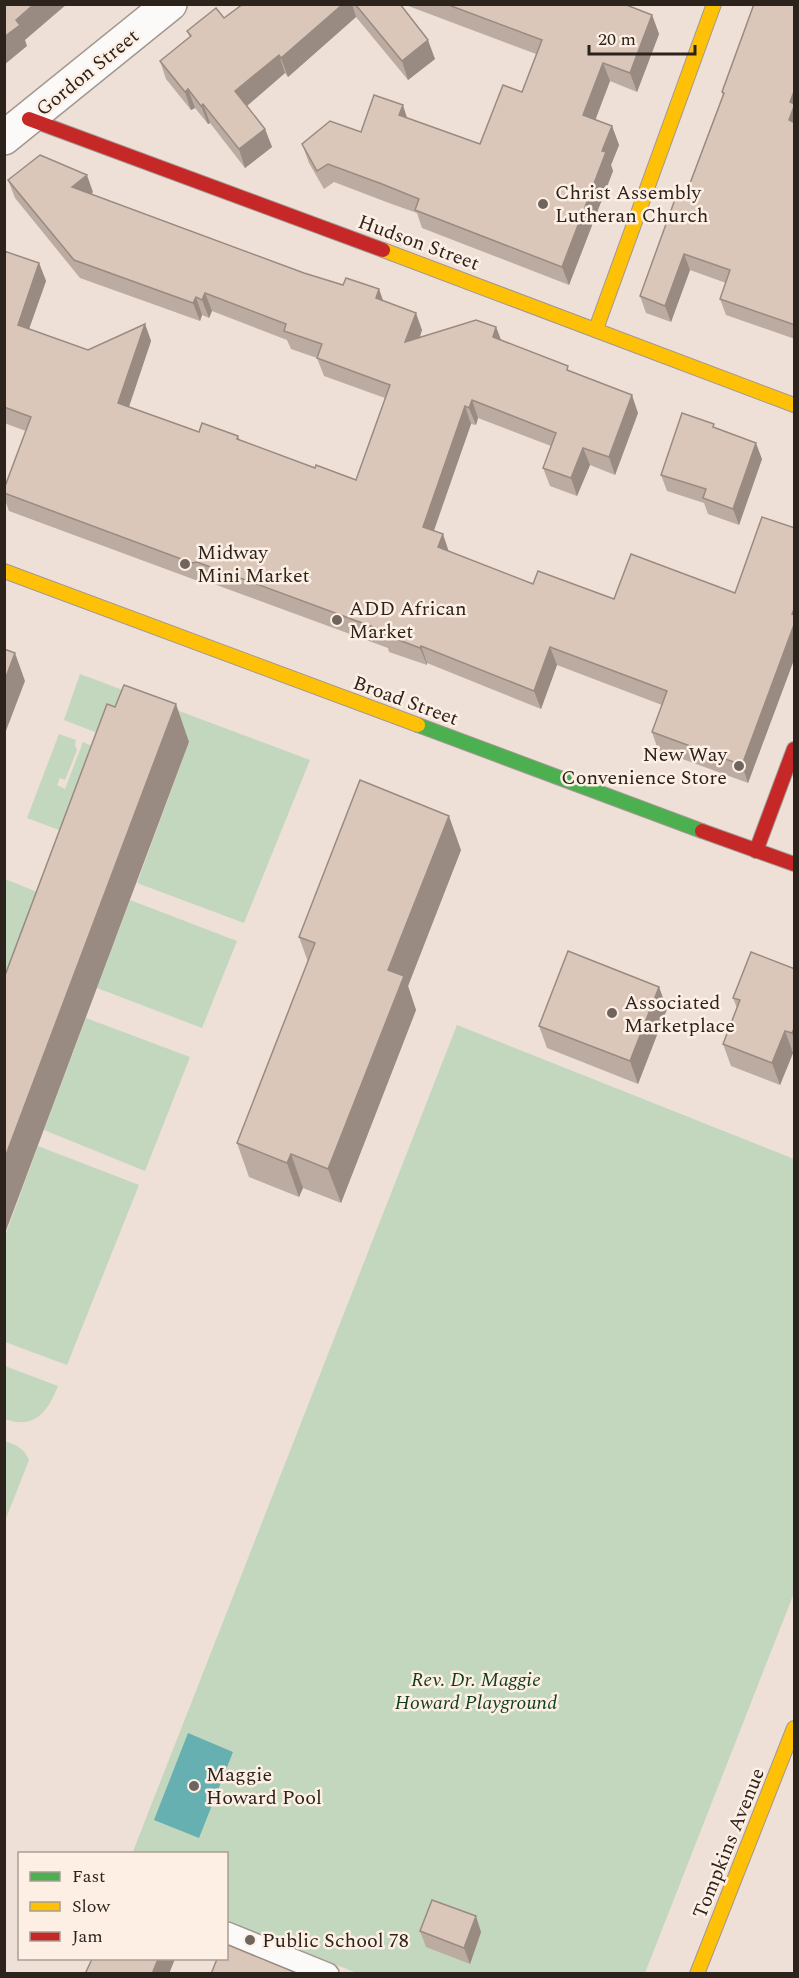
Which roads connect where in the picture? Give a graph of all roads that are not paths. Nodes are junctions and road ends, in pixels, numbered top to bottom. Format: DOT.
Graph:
graph roads {
  1 [pos="170,4"];
  2 [pos="714,4"];
  3 [pos="17,129"];
  4 [pos="596,329"];
  5 [pos="795,405"];
  6 [pos="4,571"];
  7 [pos="795,749"];
  8 [pos="756,851"];
  9 [pos="795,864"];
  10 [pos="795,1728"];
  11 [pos="228,1933"];
  12 [pos="328,1974"];
  13 [pos="697,1974"];
  1 -- 3 [label="street, Gordon Street"];
  2 -- 4 [label="street"];
  3 -- 4 [label="street, Hudson Street"];
  4 -- 5 [label="street, Hudson Street"];
  6 -- 8 [label="street, Broad Street"];
  7 -- 8 [label="street"];
  8 -- 9 [label="street, Broad Street"];
  10 -- 13 [label="street, Tompkins Avenue"];
  11 -- 12 [label="lane"];
}
